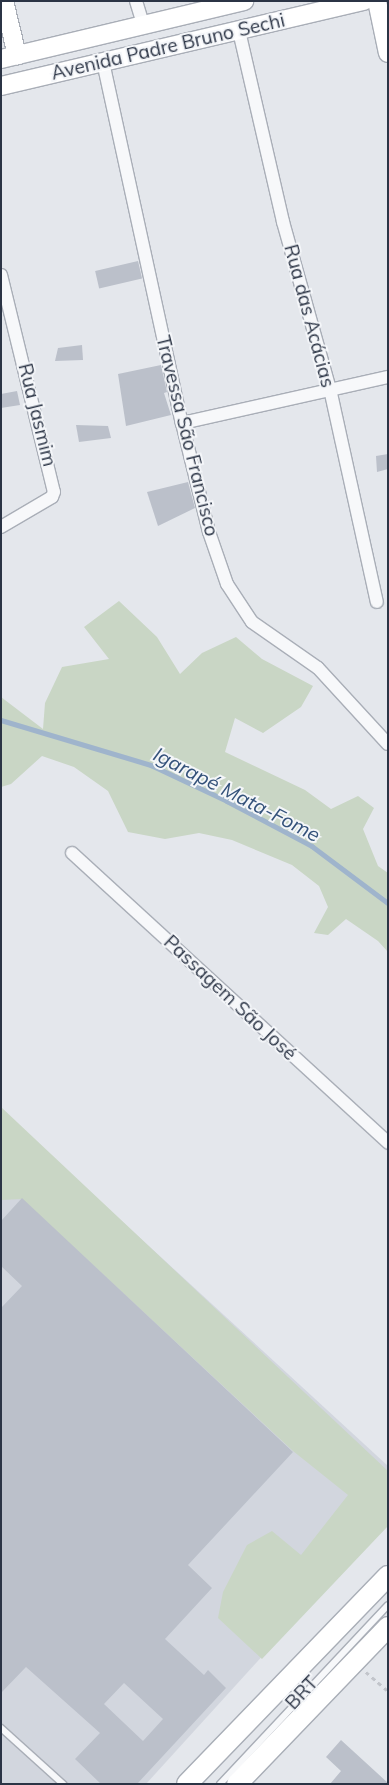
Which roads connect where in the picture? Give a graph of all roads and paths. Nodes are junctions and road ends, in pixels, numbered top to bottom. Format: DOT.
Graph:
graph roads {
  1 [pos="4,1"];
  2 [pos="136,1"];
  3 [pos="244,1"];
  4 [pos="364,1"];
  5 [pos="378,1"];
  6 [pos="143,24"];
  7 [pos="239,31"];
  8 [pos="388,53"];
  9 [pos="9,57"];
  10 [pos="103,62"];
  11 [pos="1,86"];
  12 [pos="2,280"];
  13 [pos="388,377"];
  14 [pos="330,389"];
  15 [pos="182,423"];
  16 [pos="1,527"];
  17 [pos="377,602"];
  18 [pos="388,744"];
  19 [pos="72,853"];
  20 [pos="388,1143"];
  21 [pos="388,1576"];
  22 [pos="388,1606"];
  23 [pos="388,1626"];
  24 [pos="374,1679"];
  25 [pos="388,1691"];
  26 [pos="1,1728"];
  27 [pos="63,1784"];
  28 [pos="187,1784"];
  29 [pos="220,1784"];
  30 [pos="237,1784"];
  1 -- 9 [label="main road"];
  2 -- 6 [label="street"];
  3 -- 6 [label="main road, Avenida Padre Bruno Sechi"];
  4 -- 7 [label="main road, Avenida Padre Bruno Sechi"];
  5 -- 8 [label="main road"];
  6 -- 9 [label="main road, Avenida Padre Bruno Sechi"];
  7 -- 10 [label="main road, Avenida Padre Bruno Sechi"];
  7 -- 14 [label="street, Rua das Acácias"];
  10 -- 11 [label="main road, Avenida Padre Bruno Sechi"];
  10 -- 15 [label="street, Travessa São Francisco"];
  12 -- 16 [label="street, Rua Jasmim"];
  13 -- 14 [label="street"];
  14 -- 15 [label="street"];
  14 -- 17 [label="street, Rua das Acácias"];
  15 -- 18 [label="street, Travessa São Francisco"];
  19 -- 20 [label="street, Passagem São José"];
  21 -- 28 [label="main road"];
  22 -- 29 [label="lane, BRT"];
  23 -- 30 [label="main road"];
  24 -- 25 [label="path"];
  26 -- 27 [label="lane"];
}
